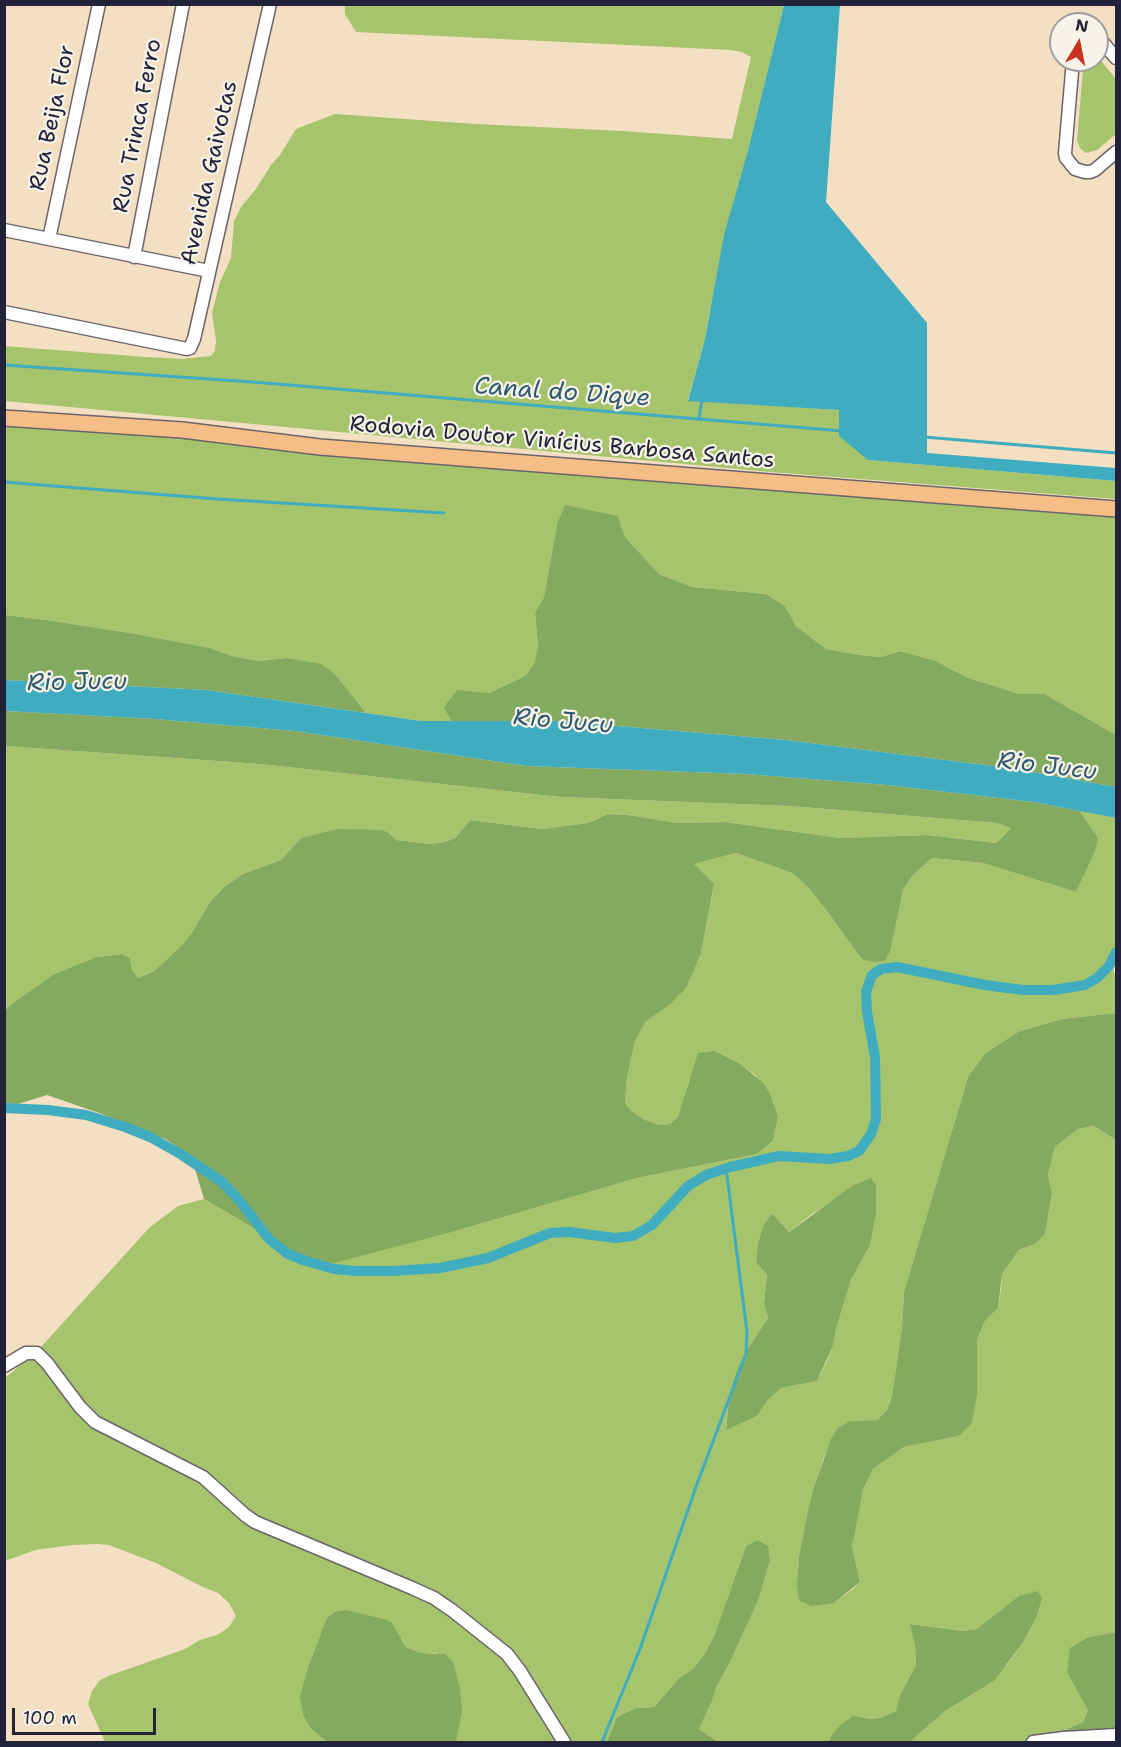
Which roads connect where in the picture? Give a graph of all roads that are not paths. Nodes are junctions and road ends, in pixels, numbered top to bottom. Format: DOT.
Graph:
graph roads {
  1 [pos="99,4"];
  2 [pos="183,4"];
  3 [pos="270,4"];
  4 [pos="1072,72"];
  5 [pos="1116,152"];
  6 [pos="4,230"];
  7 [pos="49,239"];
  8 [pos="134,256"];
  9 [pos="209,271"];
  10 [pos="4,312"];
  11 [pos="4,418"];
  12 [pos="1116,510"];
  13 [pos="4,1366"];
  14 [pos="1116,1735"];
  15 [pos="564,1743"];
  16 [pos="1033,1743"];
  1 -- 7 [label="street, Rua Beija Flor"];
  2 -- 8 [label="street, Rua Trinca Ferro"];
  3 -- 9 [label="street, Avenida Gaivotas"];
  4 -- 5 [label="street"];
  6 -- 7 [label="street"];
  7 -- 8 [label="street"];
  8 -- 9 [label="street"];
  9 -- 10 [label="street, Avenida Gaivotas"];
  11 -- 12 [label="main road, Rodovia Doutor Vinícius Barbosa Santos"];
  13 -- 15 [label="street"];
  14 -- 16 [label="street"];
}
